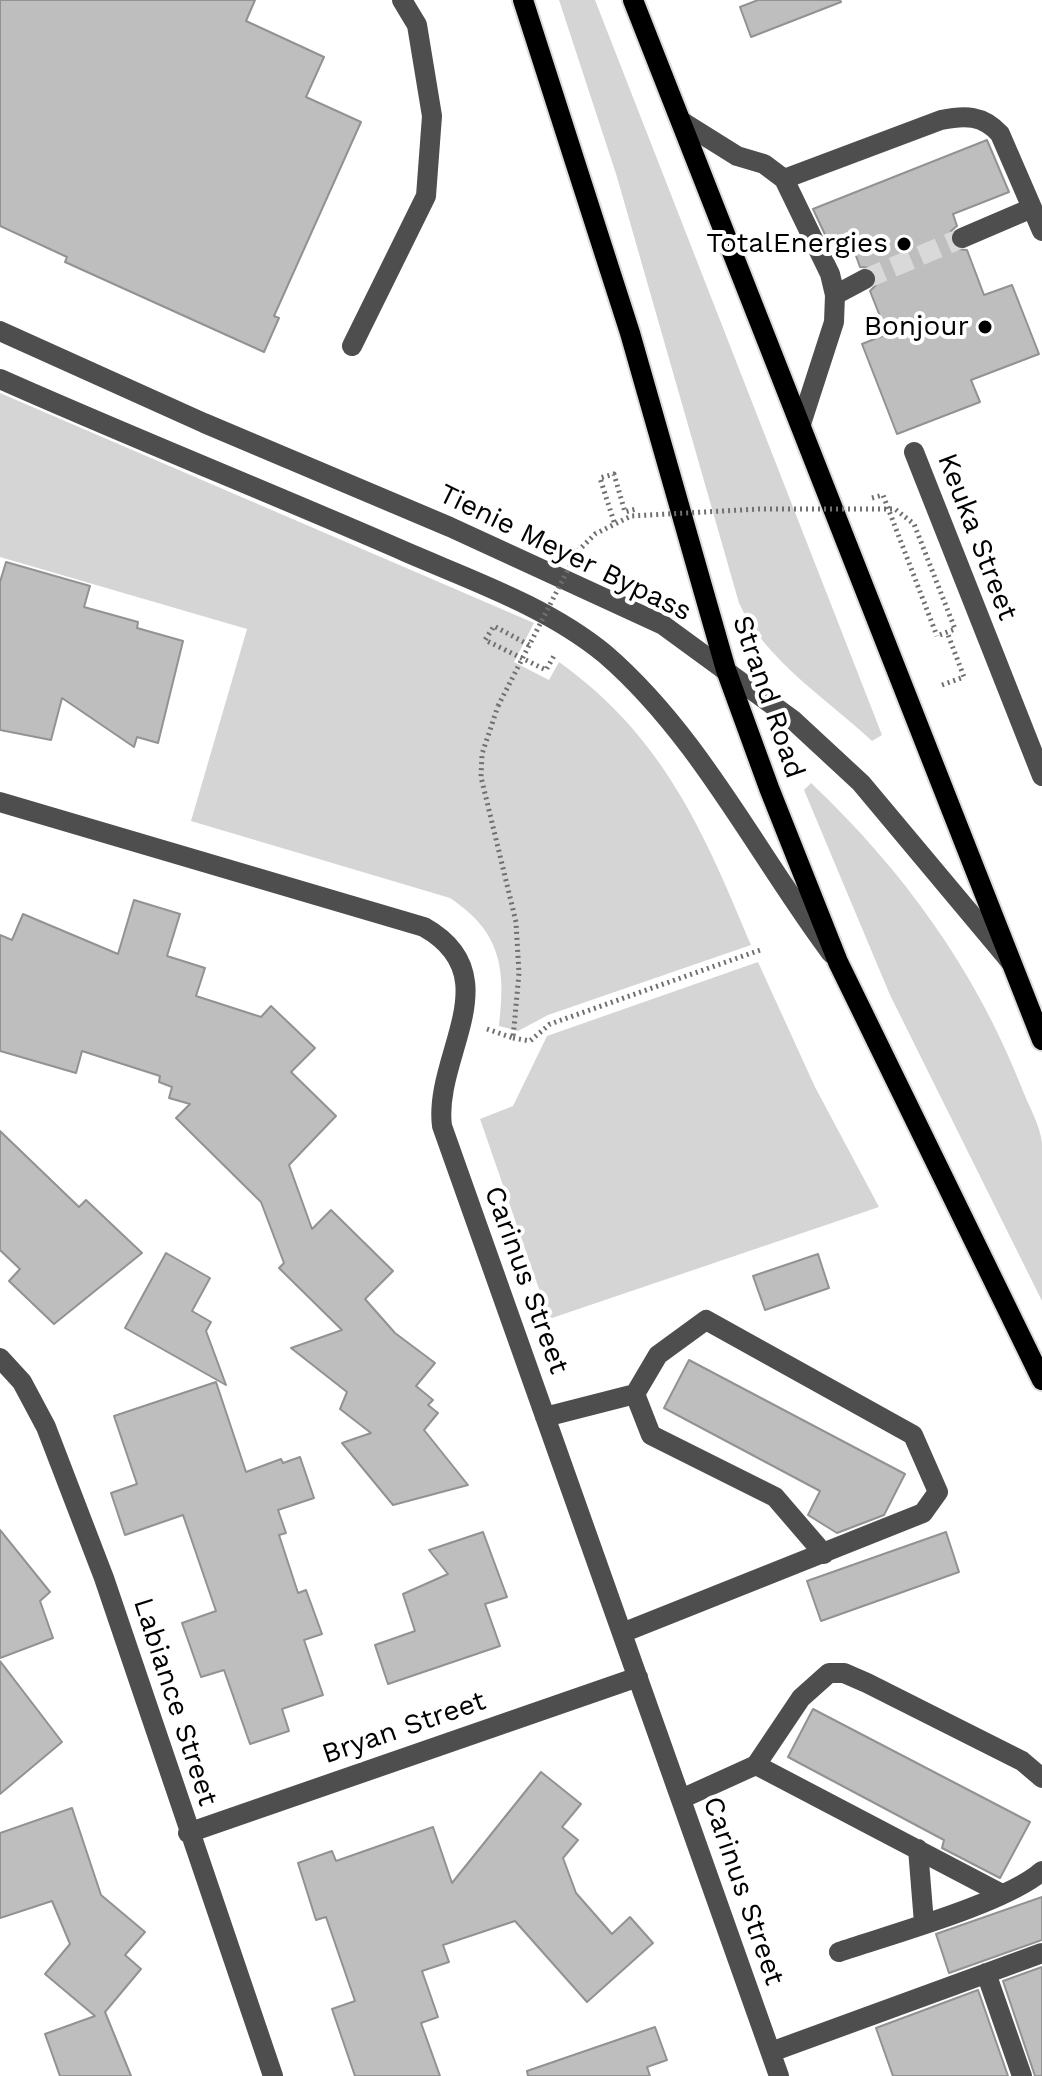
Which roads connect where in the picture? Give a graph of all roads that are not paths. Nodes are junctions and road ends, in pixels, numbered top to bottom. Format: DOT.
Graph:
graph roads {
  1 [pos="402,0"];
  2 [pos="523,0"];
  3 [pos="633,0"];
  4 [pos="681,121"];
  5 [pos="784,179"];
  6 [pos="1032,208"];
  7 [pos="1042,231"];
  8 [pos="962,238"];
  9 [pos="865,279"];
  10 [pos="835,295"];
  11 [pos="0,331"];
  12 [pos="352,346"];
  13 [pos="0,379"];
  14 [pos="801,424"];
  15 [pos="914,452"];
  16 [pos="726,670"];
  17 [pos="1042,776"];
  18 [pos="0,802"];
  19 [pos="1010,961"];
  20 [pos="838,962"];
  21 [pos="1042,1040"];
  22 [pos="0,1358"];
  23 [pos="1042,1380"];
  24 [pos="635,1394"];
  25 [pos="545,1417"];
  26 [pos="824,1554"];
  27 [pos="622,1633"];
  28 [pos="638,1677"];
  29 [pos="756,1765"];
  30 [pos="1042,1778"];
  31 [pos="681,1799"];
  32 [pos="188,1833"];
  33 [pos="918,1849"];
  34 [pos="1042,1871"];
  35 [pos="1002,1894"];
  36 [pos="924,1923"];
  37 [pos="839,1952"];
  38 [pos="1042,1953"];
  39 [pos="986,1973"];
  40 [pos="771,2052"];
  41 [pos="273,2076"];
  42 [pos="779,2076"];
  43 [pos="1022,2076"];
  1 -- 12 [label="street"];
  2 -- 16 [label="main road, Strand Road"];
  3 -- 4 [label="main road"];
  4 -- 5 [label="street"];
  4 -- 14 [label="main road"];
  5 -- 6 [label="street"];
  5 -- 10 [label="street"];
  6 -- 7 [label="street"];
  6 -- 8 [label="street"];
  9 -- 10 [label="street"];
  10 -- 14 [label="street"];
  11 -- 16 [label="street, Tienie Meyer Bypass"];
  13 -- 20 [label="street"];
  14 -- 19 [label="main road"];
  15 -- 17 [label="street, Keuka Street"];
  16 -- 19 [label="street, Tienie Meyer Bypass"];
  16 -- 20 [label="main road, Strand Road"];
  18 -- 25 [label="street, Carinus Street"];
  19 -- 21 [label="main road"];
  20 -- 23 [label="main road, Strand Road"];
  22 -- 32 [label="street, Labiance Street"];
  24 -- 25 [label="street"];
  24 -- 26 [label="street"];
  24 -- 26 [label="street"];
  25 -- 27 [label="street, Carinus Street"];
  26 -- 27 [label="street"];
  27 -- 28 [label="street, Carinus Street"];
  28 -- 31 [label="street, Carinus Street"];
  28 -- 32 [label="street, Bryan Street"];
  29 -- 30 [label="street"];
  29 -- 31 [label="street"];
  29 -- 33 [label="street"];
  31 -- 40 [label="street, Carinus Street"];
  32 -- 41 [label="street, Labiance Street"];
  33 -- 35 [label="street"];
  33 -- 36 [label="street"];
  34 -- 35 [label="street"];
  35 -- 36 [label="street"];
  36 -- 37 [label="street"];
  38 -- 39 [label="street"];
  39 -- 40 [label="street"];
  39 -- 43 [label="street"];
  40 -- 42 [label="street, Carinus Street"];
}
